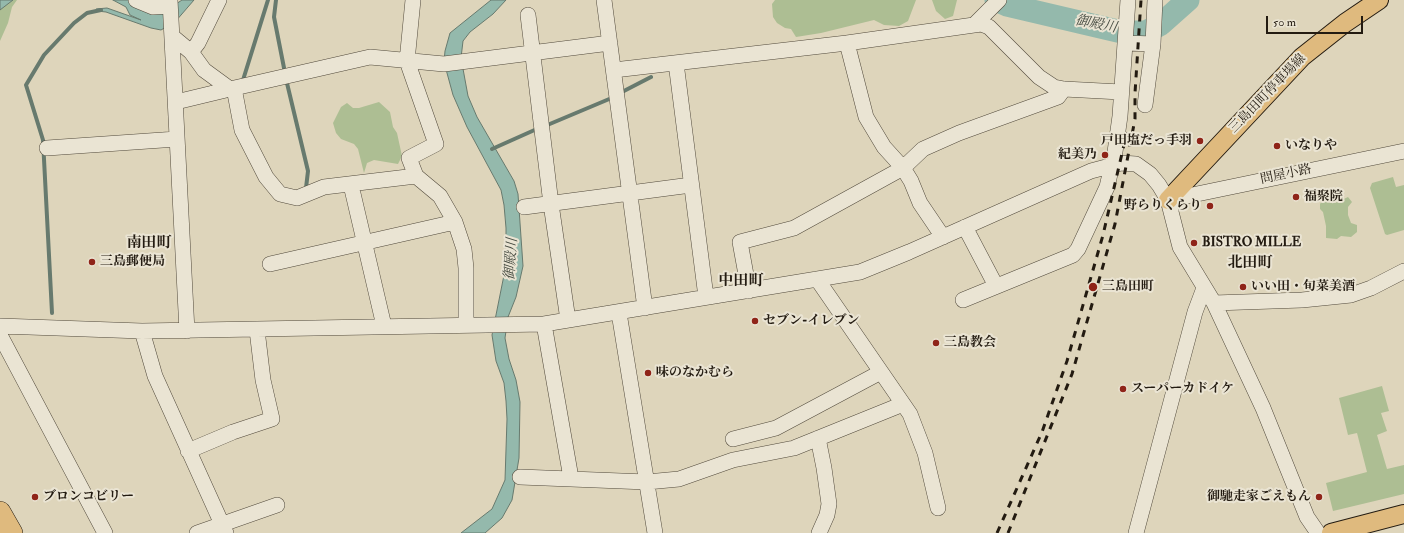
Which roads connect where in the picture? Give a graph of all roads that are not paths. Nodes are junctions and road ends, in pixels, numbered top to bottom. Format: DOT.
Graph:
graph roads {
  1 [pos="136,0"];
  2 [pos="219,0"];
  3 [pos="413,0"];
  4 [pos="604,0"];
  5 [pos="1128,0"];
  6 [pos="1156,0"];
  7 [pos="1374,1"];
  8 [pos="996,3"];
  9 [pos="170,4"];
  10 [pos="528,15"];
  11 [pos="975,24"];
  12 [pos="173,34"];
  13 [pos="1126,41"];
  14 [pos="610,43"];
  15 [pos="847,43"];
  16 [pos="1153,44"];
  17 [pos="191,52"];
  18 [pos="533,53"];
  19 [pos="407,62"];
  20 [pos="676,63"];
  21 [pos="614,70"];
  22 [pos="232,89"];
  23 [pos="1064,89"];
  24 [pos="1121,92"];
  25 [pos="176,102"];
  26 [pos="1146,105"];
  27 [pos="177,139"];
  28 [pos="46,148"];
  29 [pos="1404,151"];
  30 [pos="1112,164"];
  31 [pos="903,168"];
  32 [pos="416,176"];
  33 [pos="351,185"];
  34 [pos="691,185"];
  35 [pos="629,193"];
  36 [pos="1168,200"];
  37 [pos="551,204"];
  38 [pos="524,207"];
  39 [pos="455,222"];
  40 [pos="965,227"];
  41 [pos="943,237"];
  42 [pos="364,243"];
  43 [pos="270,264"];
  44 [pos="1404,271"];
  45 [pos="817,279"];
  46 [pos="996,286"];
  47 [pos="1204,288"];
  48 [pos="749,291"];
  49 [pos="706,297"];
  50 [pos="963,300"];
  51 [pos="1214,303"];
  52 [pos="645,308"];
  53 [pos="619,312"];
  54 [pos="568,320"];
  55 [pos="544,324"];
  56 [pos="0,326"];
  57 [pos="384,326"];
  58 [pos="466,326"];
  59 [pos="187,330"];
  60 [pos="257,330"];
  61 [pos="142,331"];
  62 [pos="0,335"];
  63 [pos="881,372"];
  64 [pos="903,404"];
  65 [pos="818,438"];
  66 [pos="733,439"];
  67 [pos="188,451"];
  68 [pos="520,477"];
  69 [pos="571,478"];
  70 [pos="647,482"];
  71 [pos="277,505"];
  72 [pos="938,508"];
  73 [pos="0,512"];
  74 [pos="1404,514"];
  75 [pos="224,529"];
  76 [pos="12,533"];
  77 [pos="105,533"];
  78 [pos="198,533"];
  79 [pos="655,533"];
  80 [pos="820,533"];
  81 [pos="1136,533"];
  82 [pos="1318,533"];
  83 [pos="1331,533"];
  1 -- 9 [label="street"];
  2 -- 17 [label="street"];
  3 -- 19 [label="street"];
  4 -- 14 [label="street"];
  5 -- 13 [label="street"];
  6 -- 16 [label="street"];
  7 -- 36 [label="main road, 三島田町停車場線"];
  8 -- 11 [label="street"];
  9 -- 12 [label="street"];
  10 -- 18 [label="street"];
  11 -- 15 [label="street"];
  11 -- 23 [label="street"];
  12 -- 17 [label="street"];
  12 -- 25 [label="street"];
  13 -- 16 [label="street"];
  13 -- 24 [label="street"];
  14 -- 18 [label="street"];
  14 -- 21 [label="street"];
  15 -- 20 [label="street"];
  15 -- 31 [label="street"];
  16 -- 26 [label="street"];
  17 -- 22 [label="street"];
  18 -- 19 [label="street"];
  18 -- 37 [label="street"];
  19 -- 22 [label="street"];
  19 -- 32 [label="street"];
  20 -- 21 [label="street"];
  20 -- 34 [label="street"];
  21 -- 35 [label="street"];
  22 -- 25 [label="street"];
  22 -- 33 [label="street"];
  23 -- 24 [label="street"];
  23 -- 31 [label="street"];
  24 -- 30 [label="street"];
  25 -- 27 [label="street"];
  27 -- 28 [label="street"];
  27 -- 59 [label="street"];
  29 -- 36 [label="street, 問屋小路"];
  30 -- 36 [label="street"];
  30 -- 40 [label="street"];
  30 -- 46 [label="street"];
  31 -- 41 [label="street"];
  31 -- 48 [label="street"];
  32 -- 33 [label="street"];
  32 -- 39 [label="street"];
  33 -- 42 [label="street"];
  34 -- 35 [label="street"];
  34 -- 49 [label="street"];
  35 -- 37 [label="street"];
  35 -- 52 [label="street"];
  36 -- 47 [label="street"];
  37 -- 38 [label="street"];
  37 -- 54 [label="street"];
  39 -- 42 [label="street"];
  39 -- 58 [label="street"];
  40 -- 41 [label="street"];
  40 -- 46 [label="street"];
  41 -- 45 [label="street"];
  42 -- 43 [label="street"];
  42 -- 57 [label="street"];
  44 -- 51 [label="street"];
  45 -- 48 [label="street"];
  45 -- 63 [label="street"];
  46 -- 50 [label="street"];
  47 -- 51 [label="street"];
  47 -- 81 [label="street"];
  48 -- 49 [label="street"];
  49 -- 52 [label="street"];
  51 -- 82 [label="street"];
  52 -- 53 [label="street"];
  53 -- 54 [label="street"];
  53 -- 70 [label="street"];
  54 -- 55 [label="street"];
  55 -- 58 [label="street"];
  55 -- 69 [label="street"];
  56 -- 61 [label="street"];
  57 -- 58 [label="street"];
  57 -- 60 [label="street"];
  59 -- 60 [label="street"];
  59 -- 61 [label="street"];
  60 -- 67 [label="street"];
  61 -- 67 [label="street"];
  62 -- 77 [label="street"];
  63 -- 64 [label="street"];
  63 -- 66 [label="street"];
  64 -- 65 [label="street"];
  64 -- 72 [label="street"];
  65 -- 70 [label="street"];
  65 -- 80 [label="street"];
  67 -- 75 [label="street"];
  68 -- 69 [label="street"];
  69 -- 70 [label="street"];
  70 -- 79 [label="street"];
  71 -- 75 [label="street"];
  73 -- 76 [label="highway"];
  74 -- 83 [label="main road"];
  75 -- 78 [label="street"];
}
